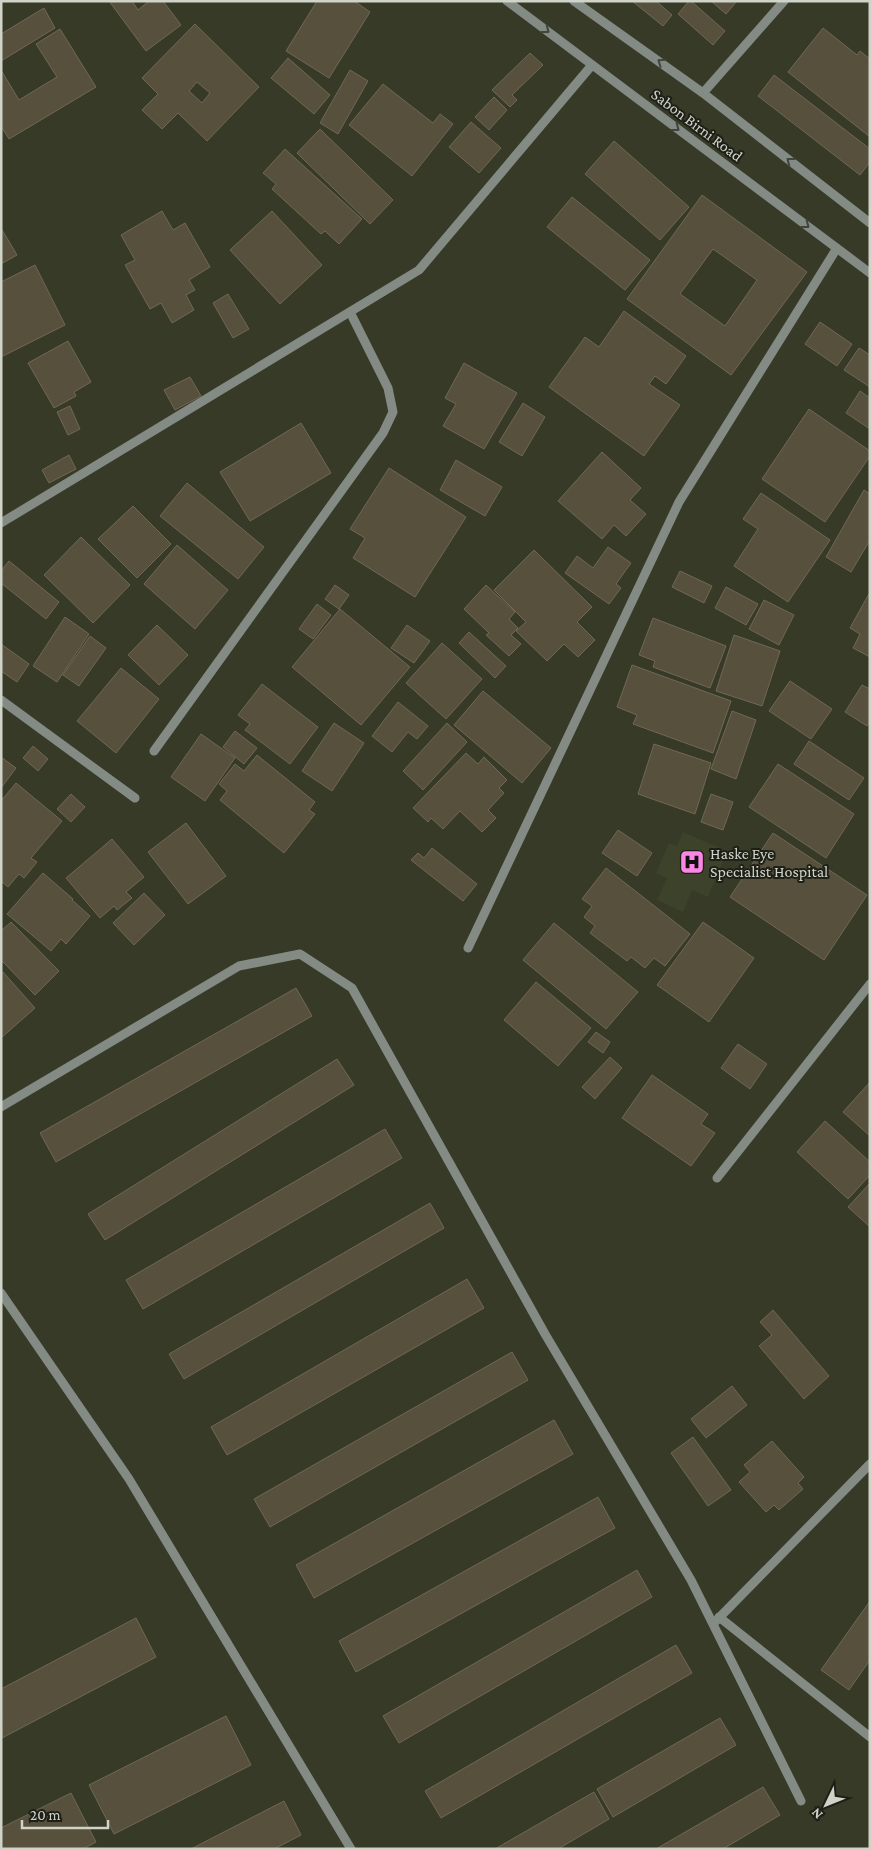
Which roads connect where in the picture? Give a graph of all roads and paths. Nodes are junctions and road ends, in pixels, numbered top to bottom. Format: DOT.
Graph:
graph roads {
  1 [pos="507,1"];
  2 [pos="574,1"];
  3 [pos="784,1"];
  4 [pos="592,64"];
  5 [pos="704,93"];
  6 [pos="870,223"];
  7 [pos="837,248"];
  8 [pos="870,273"];
  9 [pos="350,312"];
  10 [pos="1,523"];
  11 [pos="1,700"];
  12 [pos="154,751"];
  13 [pos="135,798"];
  14 [pos="468,948"];
  15 [pos="870,984"];
  16 [pos="1,1108"];
  17 [pos="718,1178"];
  18 [pos="1,1293"];
  19 [pos="870,1464"];
  20 [pos="716,1621"];
  21 [pos="870,1737"];
  22 [pos="800,1801"];
  23 [pos="350,1849"];
  1 -- 4 [label="street, Sabon Birni Road, one-way"];
  5 -- 2 [label="street, Sabon Birni Road, one-way"];
  3 -- 5 [label="street"];
  4 -- 7 [label="street, Sabon Birni Road, one-way"];
  4 -- 9 [label="street"];
  6 -- 5 [label="street, Sabon Birni Road, one-way"];
  7 -- 8 [label="street, Sabon Birni Road"];
  7 -- 14 [label="street"];
  9 -- 10 [label="street"];
  9 -- 12 [label="street"];
  11 -- 13 [label="street"];
  15 -- 17 [label="street"];
  16 -- 20 [label="street"];
  18 -- 23 [label="street"];
  19 -- 20 [label="street"];
  20 -- 21 [label="street"];
  20 -- 22 [label="street"];
}
